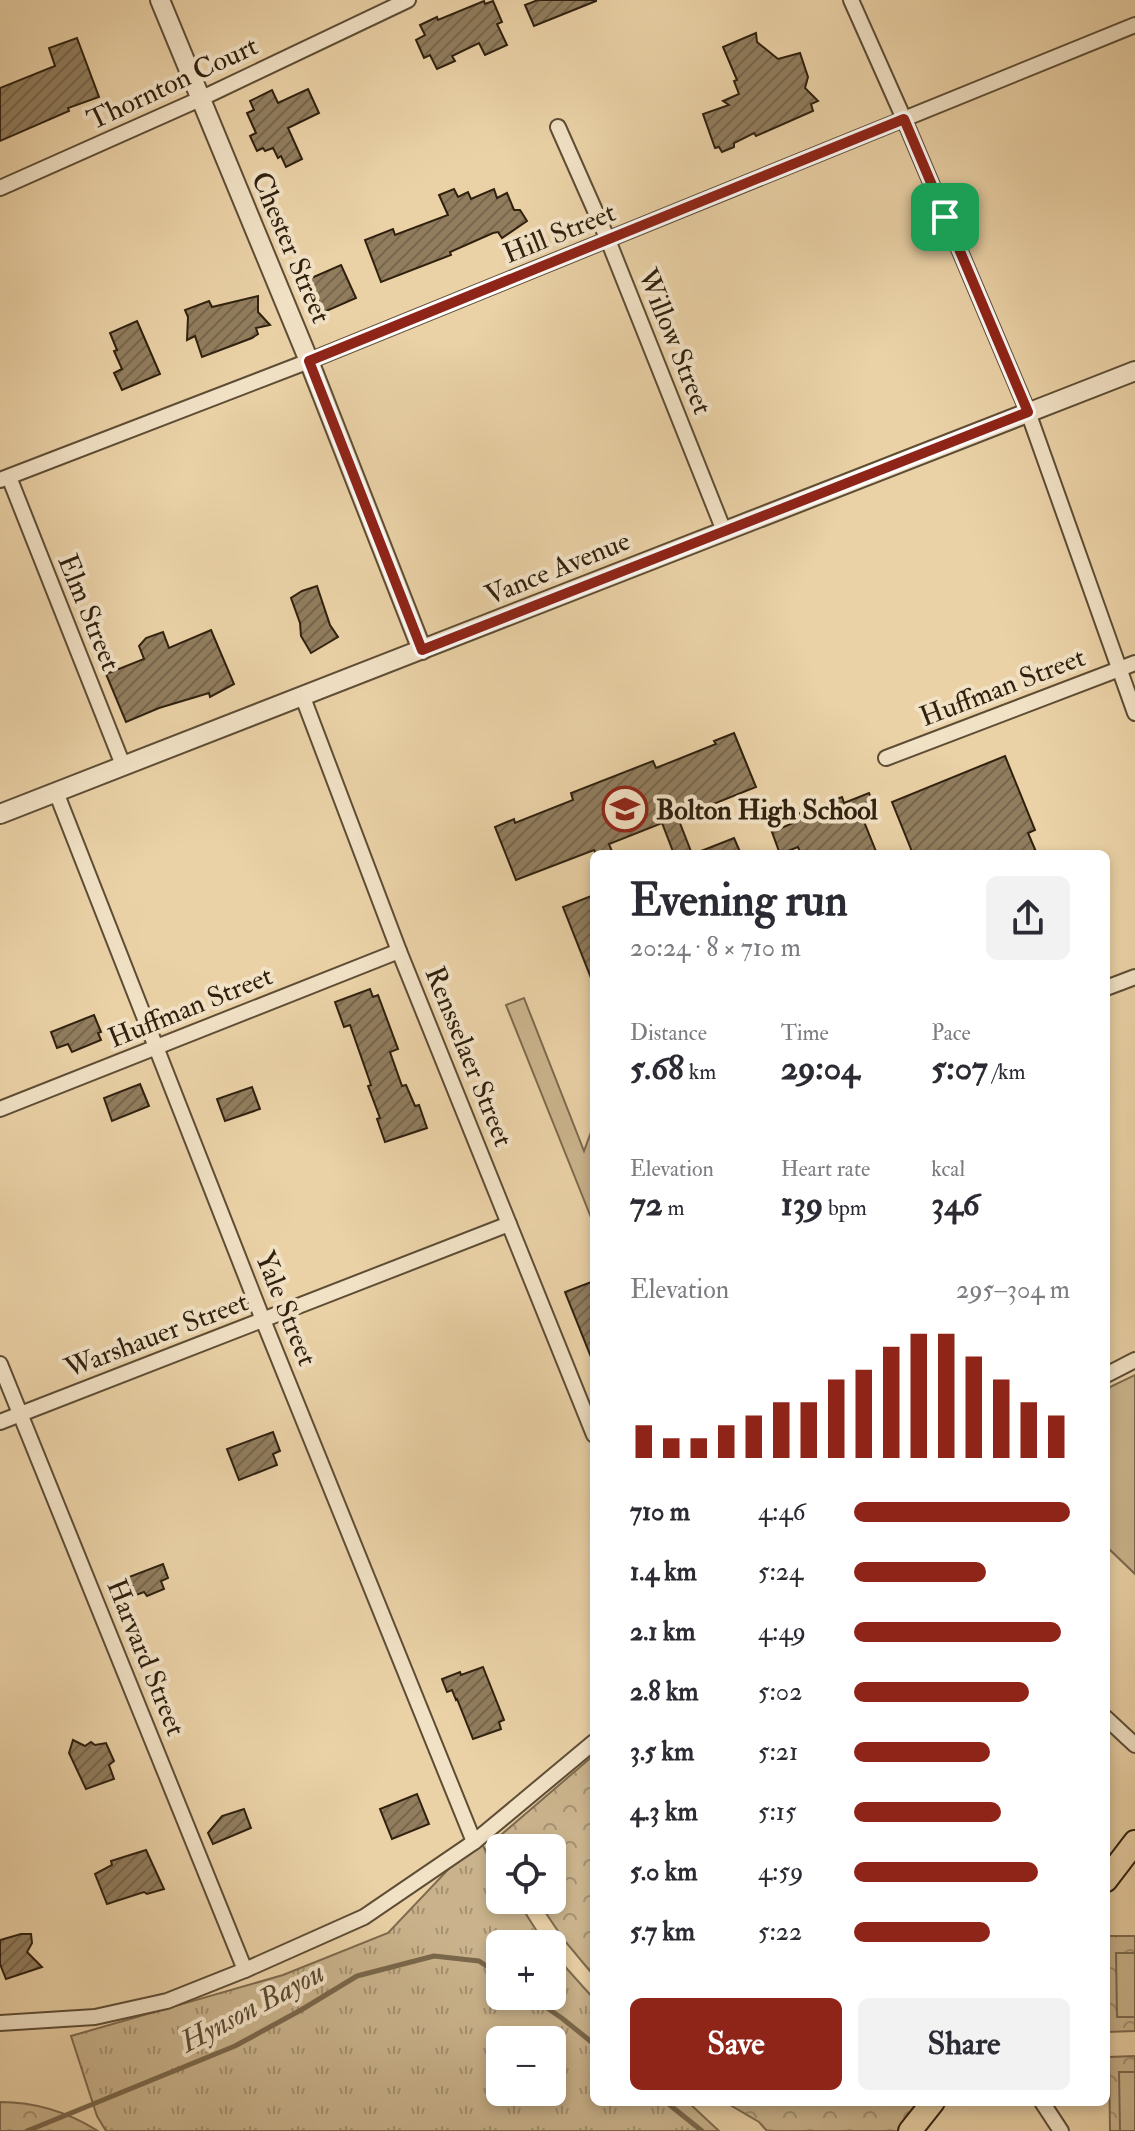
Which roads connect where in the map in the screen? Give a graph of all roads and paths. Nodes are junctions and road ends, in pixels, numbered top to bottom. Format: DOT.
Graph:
graph roads {
  1 [pos="160,0"];
  2 [pos="408,0"];
  3 [pos="851,0"];
  4 [pos="1135,25"];
  5 [pos="200,99"];
  6 [pos="904,119"];
  7 [pos="558,127"];
  8 [pos="0,188"];
  9 [pos="608,240"];
  10 [pos="309,361"];
  11 [pos="1135,371"];
  12 [pos="1028,412"];
  13 [pos="4,479"];
  14 [pos="724,531"];
  15 [pos="422,650"];
  16 [pos="1135,663"];
  17 [pos="1119,670"];
  18 [pos="302,695"];
  19 [pos="1135,713"];
  20 [pos="886,758"];
  21 [pos="123,765"];
  22 [pos="56,792"];
  23 [pos="0,814"];
  24 [pos="399,951"];
  25 [pos="1135,977"];
  26 [pos="1110,986"];
  27 [pos="157,1048"];
  28 [pos="0,1109"];
  29 [pos="509,1224"];
  30 [pos="263,1320"];
  31 [pos="1135,1360"];
  32 [pos="0,1364"];
  33 [pos="1110,1373"];
  34 [pos="21,1414"];
  35 [pos="0,1422"];
  36 [pos="590,1425"];
  37 [pos="1110,1722"];
  38 [pos="590,1745"];
  39 [pos="1135,1745"];
  40 [pos="474,1842"];
  41 [pos="1135,1842"];
  42 [pos="1110,1875"];
  43 [pos="245,1970"];
  44 [pos="0,2023"];
  45 [pos="930,2106"];
  46 [pos="1045,2106"];
  47 [pos="910,2131"];
  48 [pos="1061,2131"];
  1 -- 5 [label="street, Chester Street"];
  2 -- 5 [label="street, Thornton Court"];
  3 -- 6 [label="street"];
  4 -- 6 [label="street, Hill Street"];
  5 -- 8 [label="street, Thornton Court"];
  5 -- 10 [label="street, Chester Street"];
  6 -- 9 [label="street, Hill Street"];
  6 -- 12 [label="street"];
  7 -- 9 [label="street, Willow Street"];
  9 -- 10 [label="street, Hill Street"];
  9 -- 14 [label="street, Willow Street"];
  10 -- 13 [label="street, Hill Street"];
  10 -- 15 [label="street, Chester Street"];
  11 -- 12 [label="street, Vance Avenue"];
  12 -- 14 [label="street, Vance Avenue"];
  12 -- 17 [label="street"];
  13 -- 21 [label="street, Elm Street"];
  14 -- 15 [label="street, Vance Avenue"];
  15 -- 18 [label="street, Vance Avenue"];
  16 -- 17 [label="street, Huffman Street"];
  17 -- 19 [label="street"];
  17 -- 20 [label="street, Huffman Street"];
  18 -- 21 [label="street, Vance Avenue"];
  18 -- 24 [label="street, Rensselaer Street"];
  21 -- 22 [label="street, Vance Avenue"];
  22 -- 23 [label="street, Vance Avenue"];
  22 -- 27 [label="street, Yale Street"];
  24 -- 27 [label="street, Huffman Street"];
  24 -- 29 [label="street, Rensselaer Street"];
  25 -- 26 [label="street"];
  27 -- 28 [label="street, Huffman Street"];
  27 -- 30 [label="street, Yale Street"];
  29 -- 30 [label="street, Warshauer Street"];
  29 -- 36 [label="street, Rensselaer Street"];
  30 -- 34 [label="street, Warshauer Street"];
  30 -- 40 [label="street, Yale Street"];
  31 -- 33 [label="street"];
  32 -- 34 [label="street, Harvard Street"];
  34 -- 35 [label="street, Warshauer Street"];
  34 -- 43 [label="street, Harvard Street"];
  37 -- 39 [label="street"];
  38 -- 40 [label="street"];
  40 -- 43 [label="street"];
  41 -- 42 [label="main road"];
  43 -- 44 [label="street"];
  45 -- 47 [label="main road"];
  46 -- 48 [label="street"];
}
